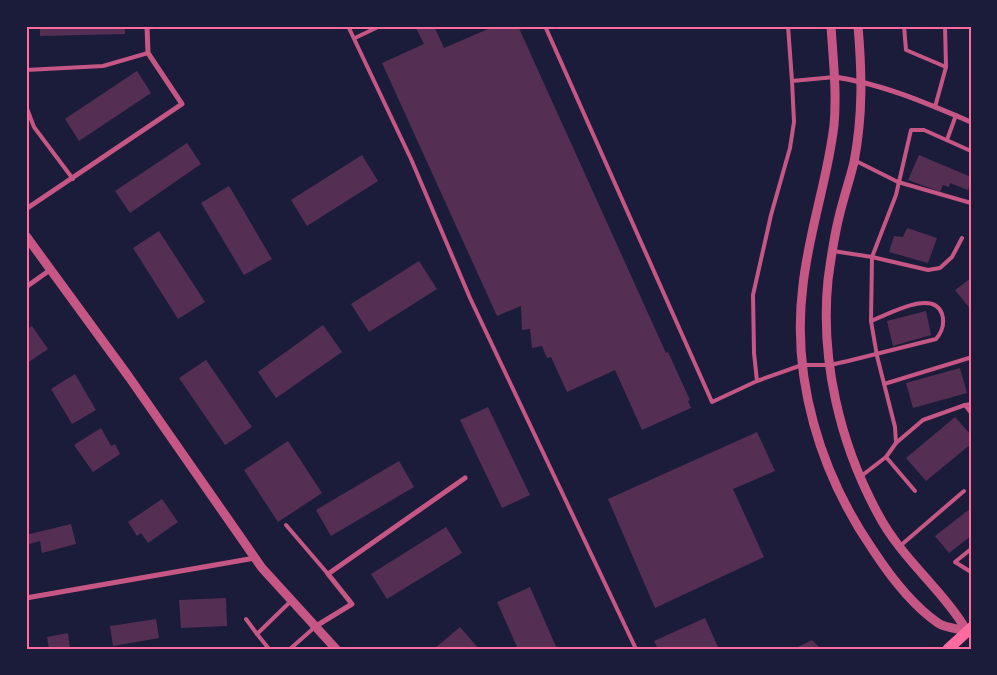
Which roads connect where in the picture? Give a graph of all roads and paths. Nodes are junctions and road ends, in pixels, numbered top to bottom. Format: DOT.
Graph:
graph roads {
  1 [pos="147,26"];
  2 [pos="348,26"];
  3 [pos="380,26"];
  4 [pos="545,26"];
  5 [pos="788,26"];
  6 [pos="831,26"];
  7 [pos="858,26"];
  8 [pos="904,26"];
  9 [pos="945,26"];
  10 [pos="355,38"];
  11 [pos="148,53"];
  12 [pos="946,67"];
  13 [pos="26,70"];
  14 [pos="835,77"];
  15 [pos="792,80"];
  16 [pos="862,81"];
  17 [pos="26,106"];
  18 [pos="935,107"];
  19 [pos="956,116"];
  20 [pos="971,122"];
  21 [pos="947,140"];
  22 [pos="971,150"];
  23 [pos="854,160"];
  24 [pos="73,179"];
  25 [pos="898,182"];
  26 [pos="971,203"];
  27 [pos="26,209"];
  28 [pos="26,236"];
  29 [pos="962,238"];
  30 [pos="832,251"];
  31 [pos="872,257"];
  32 [pos="50,270"];
  33 [pos="26,286"];
  34 [pos="871,321"];
  35 [pos="877,356"];
  36 [pos="969,358"];
  37 [pos="802,365"];
  38 [pos="830,365"];
  39 [pos="757,381"];
  40 [pos="884,384"];
  41 [pos="971,404"];
  42 [pos="965,405"];
  43 [pos="971,413"];
  44 [pos="896,443"];
  45 [pos="886,457"];
  46 [pos="860,477"];
  47 [pos="465,478"];
  48 [pos="915,491"];
  49 [pos="964,491"];
  50 [pos="286,525"];
  51 [pos="900,546"];
  52 [pos="971,549"];
  53 [pos="255,558"];
  54 [pos="971,572"];
  55 [pos="328,574"];
  56 [pos="26,598"];
  57 [pos="292,600"];
  58 [pos="246,619"];
  59 [pos="316,626"];
  60 [pos="970,631"];
  61 [pos="257,634"];
  62 [pos="269,649"];
  63 [pos="290,649"];
  64 [pos="336,649"];
  65 [pos="636,649"];
  66 [pos="948,649"];
  1 -- 11 [label="street"];
  2 -- 10 [label="lane"];
  3 -- 10 [label="lane"];
  4 -- 39 [label="lane"];
  5 -- 15 [label="lane"];
  6 -- 14 [label="street"];
  7 -- 16 [label="street"];
  8 -- 12 [label="lane"];
  9 -- 12 [label="lane"];
  10 -- 65 [label="lane"];
  11 -- 13 [label="lane"];
  11 -- 24 [label="street"];
  12 -- 18 [label="lane"];
  14 -- 15 [label="lane"];
  14 -- 16 [label="street"];
  14 -- 37 [label="street"];
  15 -- 39 [label="lane"];
  16 -- 18 [label="street"];
  16 -- 23 [label="street"];
  17 -- 24 [label="lane"];
  18 -- 19 [label="street"];
  19 -- 20 [label="street"];
  19 -- 21 [label="lane"];
  21 -- 22 [label="lane"];
  21 -- 25 [label="lane"];
  23 -- 25 [label="lane"];
  23 -- 30 [label="street"];
  24 -- 27 [label="street"];
  25 -- 26 [label="lane"];
  25 -- 31 [label="lane"];
  28 -- 32 [label="street"];
  29 -- 31 [label="lane"];
  30 -- 31 [label="lane"];
  30 -- 38 [label="street"];
  31 -- 34 [label="lane"];
  32 -- 33 [label="street"];
  32 -- 53 [label="street"];
  34 -- 35 [label="lane"];
  34 -- 35 [label="lane"];
  35 -- 38 [label="lane"];
  35 -- 40 [label="lane"];
  36 -- 40 [label="lane"];
  37 -- 38 [label="lane"];
  37 -- 39 [label="lane"];
  37 -- 60 [label="street"];
  38 -- 46 [label="street"];
  40 -- 44 [label="lane"];
  41 -- 42 [label="lane"];
  42 -- 43 [label="lane"];
  42 -- 44 [label="lane"];
  44 -- 45 [label="lane"];
  45 -- 46 [label="lane"];
  45 -- 48 [label="lane"];
  46 -- 51 [label="street"];
  47 -- 55 [label="street"];
  49 -- 51 [label="lane"];
  50 -- 55 [label="lane"];
  51 -- 60 [label="street"];
  52 -- 54 [label="lane"];
  53 -- 56 [label="street"];
  53 -- 57 [label="street"];
  55 -- 59 [label="street"];
  57 -- 59 [label="street"];
  57 -- 61 [label="lane"];
  58 -- 61 [label="lane"];
  59 -- 63 [label="lane"];
  59 -- 64 [label="street"];
  60 -- 66 [label="main road"];
  61 -- 62 [label="lane"];
}
